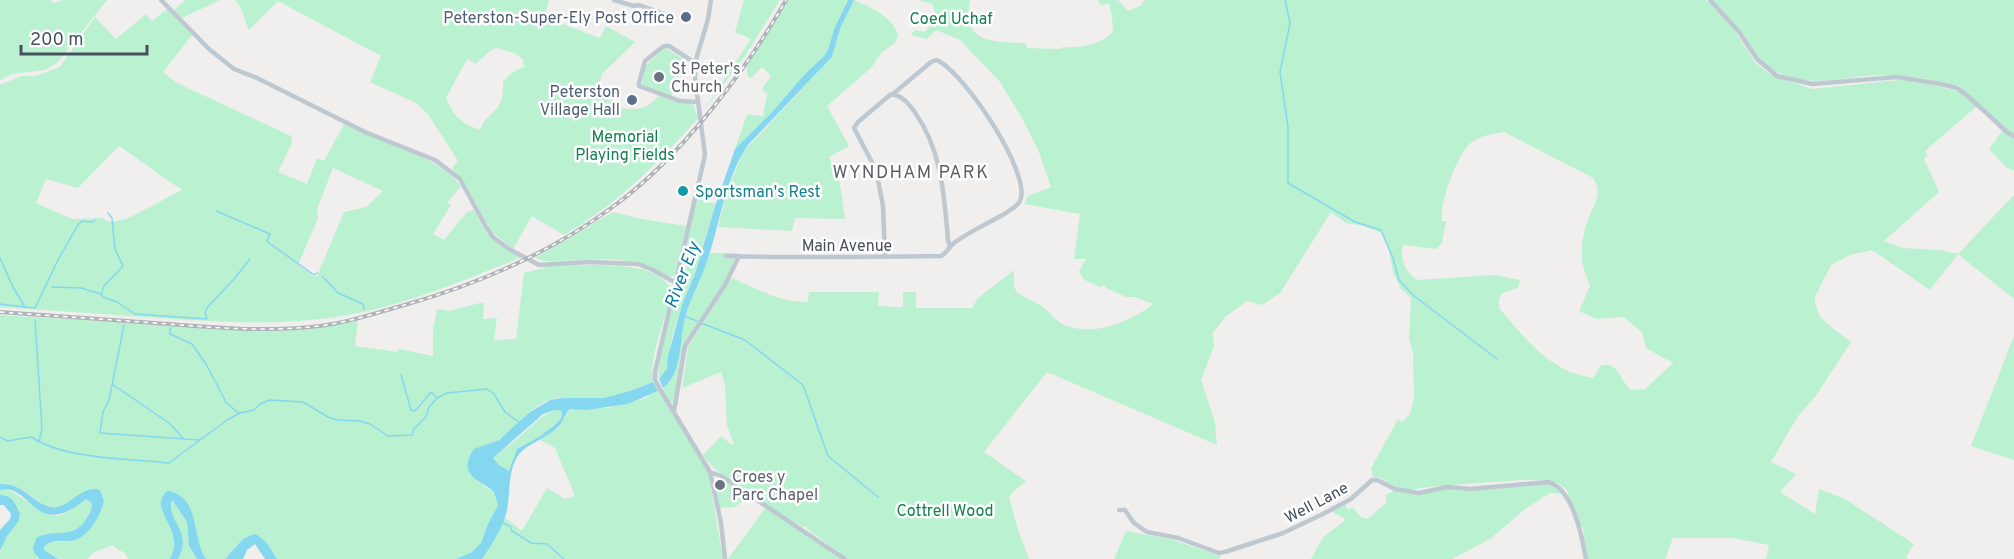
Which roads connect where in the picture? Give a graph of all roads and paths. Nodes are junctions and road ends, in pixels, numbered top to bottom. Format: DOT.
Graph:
graph roads {
  1 [pos="161,0"];
  2 [pos="614,0"];
  3 [pos="711,0"];
  4 [pos="1710,0"];
  5 [pos="641,2"];
  6 [pos="667,15"];
  7 [pos="695,63"];
  8 [pos="893,94"];
  9 [pos="698,102"];
  10 [pos="2014,136"];
  11 [pos="950,247"];
  12 [pos="726,256"];
  13 [pos="740,256"];
  14 [pos="885,257"];
  15 [pos="676,283"];
  16 [pos="674,411"];
  17 [pos="710,472"];
  18 [pos="1119,510"];
  19 [pos="725,559"];
  20 [pos="845,559"];
  21 [pos="1586,559"];
  1 -- 15 [label="street"];
  2 -- 5 [label="street"];
  3 -- 7 [label="street"];
  4 -- 10 [label="street"];
  5 -- 6 [label="street"];
  7 -- 9 [label="street"];
  7 -- 9 [label="street"];
  8 -- 11 [label="street"];
  8 -- 11 [label="street, Main Avenue"];
  8 -- 14 [label="street"];
  9 -- 15 [label="street"];
  11 -- 14 [label="street, Main Avenue"];
  12 -- 13 [label="street, Main Avenue"];
  13 -- 14 [label="street, Main Avenue"];
  13 -- 16 [label="street"];
  15 -- 16 [label="street"];
  16 -- 17 [label="street"];
  17 -- 19 [label="street"];
  17 -- 20 [label="street"];
  18 -- 21 [label="street, Well Lane"];
}
